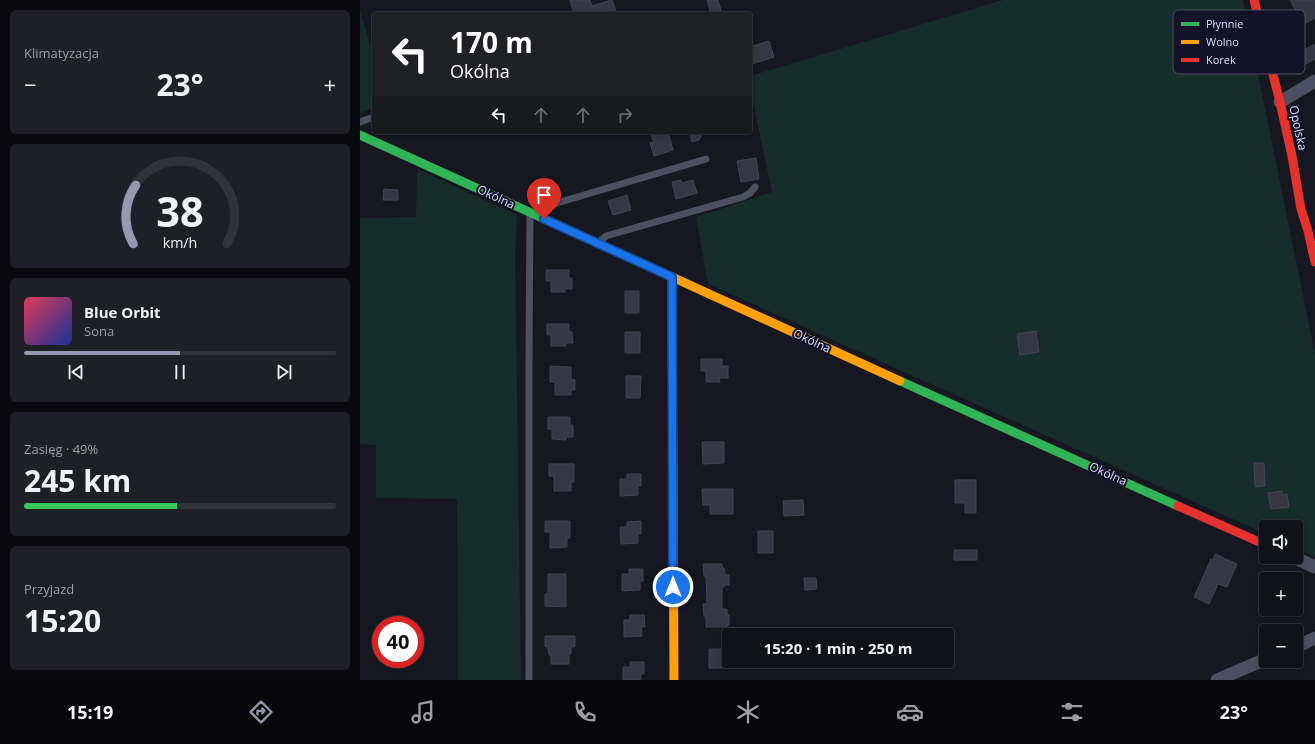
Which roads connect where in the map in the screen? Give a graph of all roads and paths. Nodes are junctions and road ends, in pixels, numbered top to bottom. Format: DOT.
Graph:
graph roads {
  1 [pos="1254,0"];
  2 [pos="1257,10"];
  3 [pos="1273,74"];
  4 [pos="1315,81"];
  5 [pos="1280,102"];
  6 [pos="372,118"];
  7 [pos="360,122"];
  8 [pos="360,135"];
  9 [pos="706,159"];
  10 [pos="755,187"];
  11 [pos="530,213"];
  12 [pos="1312,229"];
  13 [pos="597,243"];
  14 [pos="1315,262"];
  15 [pos="672,277"];
  16 [pos="1259,542"];
  17 [pos="1303,562"];
  18 [pos="1315,567"];
  19 [pos="1315,638"];
  20 [pos="1303,643"];
  21 [pos="1259,662"];
  22 [pos="528,680"];
  23 [pos="674,680"];
  24 [pos="1217,680"];
  1 -- 2 [label="street, Opolska"];
  3 -- 5 [label="street, Opolska"];
  4 -- 5 [label="street"];
  5 -- 12 [label="street, Opolska"];
  6 -- 7 [label="lane"];
  8 -- 11 [label="street, Okólna"];
  9 -- 11 [label="lane"];
  10 -- 13 [label="lane"];
  11 -- 13 [label="street, Okólna"];
  11 -- 22 [label="lane"];
  12 -- 14 [label="street, Opolska"];
  13 -- 15 [label="street, Okólna"];
  15 -- 16 [label="street, Okólna"];
  15 -- 23 [label="street"];
  17 -- 18 [label="street"];
  19 -- 20 [label="street"];
  21 -- 24 [label="street"];
}
